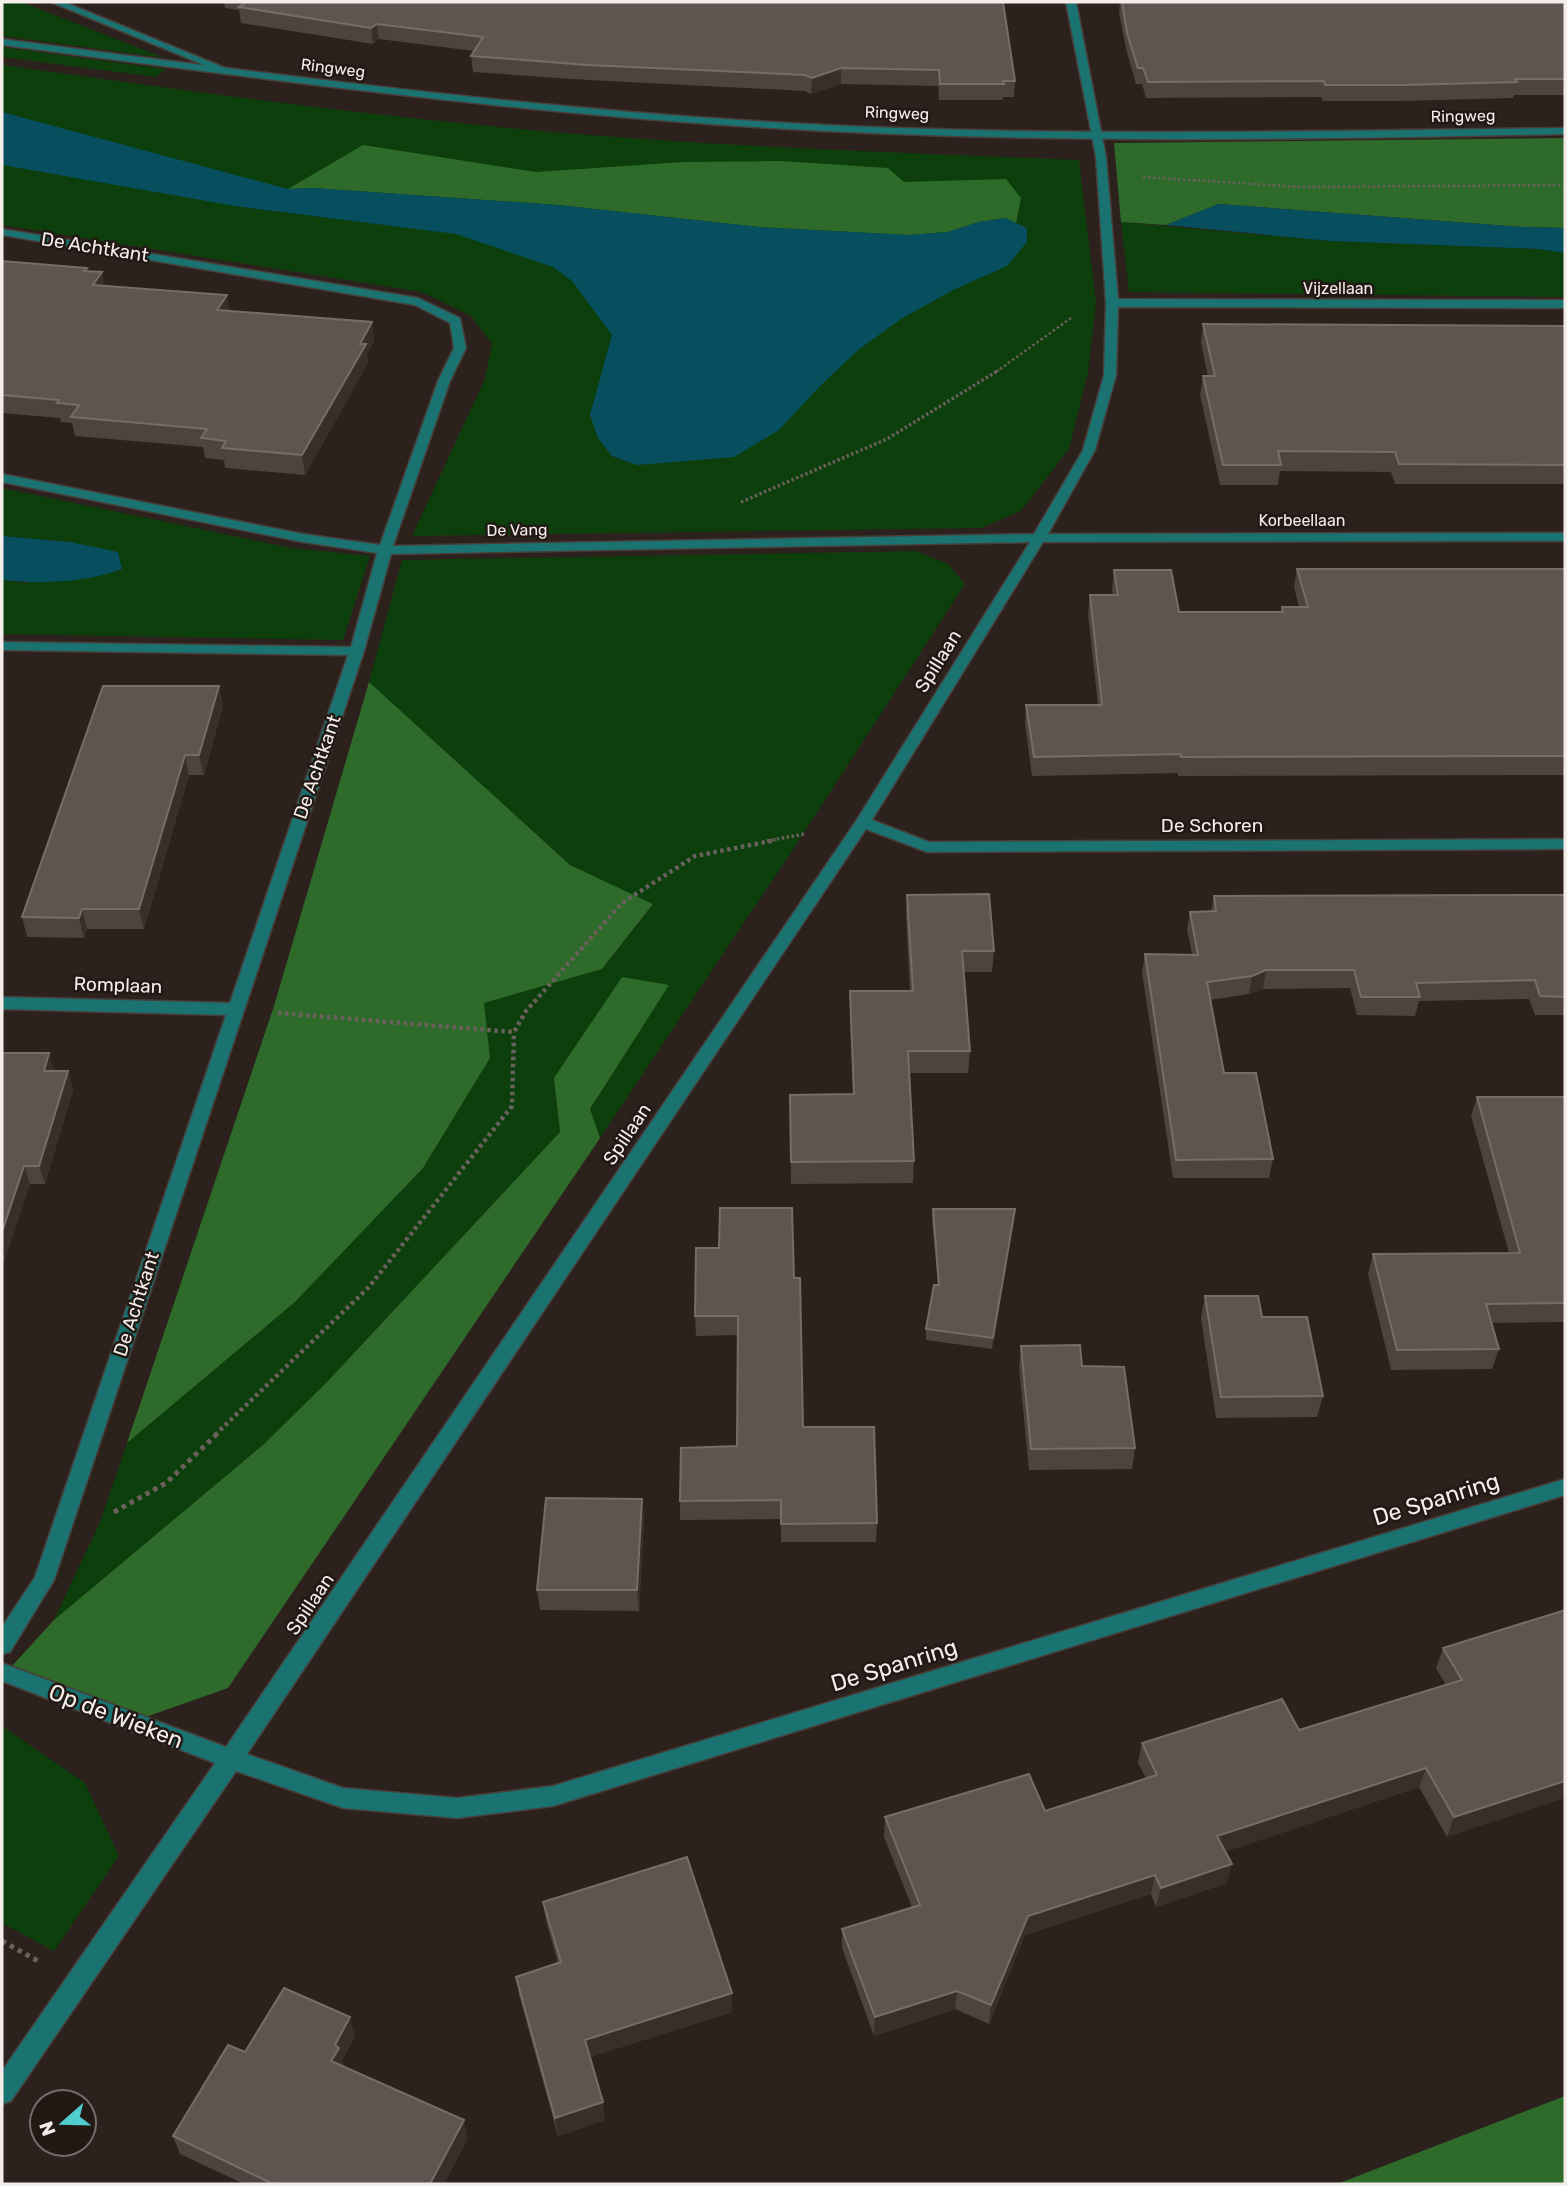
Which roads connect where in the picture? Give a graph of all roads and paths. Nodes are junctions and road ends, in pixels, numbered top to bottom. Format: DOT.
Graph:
graph roads {
  1 [pos="56,2"];
  2 [pos="1071,2"];
  3 [pos="2,42"];
  4 [pos="230,72"];
  5 [pos="1565,131"];
  6 [pos="1097,136"];
  7 [pos="1100,172"];
  8 [pos="1565,185"];
  9 [pos="2,232"];
  10 [pos="1111,295"];
  11 [pos="1565,304"];
  12 [pos="2,478"];
  13 [pos="740,503"];
  14 [pos="1565,537"];
  15 [pos="1039,538"];
  16 [pos="385,550"];
  17 [pos="2,646"];
  18 [pos="357,651"];
  19 [pos="863,822"];
  20 [pos="1565,844"];
  21 [pos="2,1003"];
  22 [pos="234,1009"];
  23 [pos="514,1032"];
  24 [pos="1565,1487"];
  25 [pos="55,1546"];
  26 [pos="2,1645"];
  27 [pos="2,1672"];
  28 [pos="231,1759"];
  29 [pos="2,2092"];
  1 -- 4 [label="street, Ringweg"];
  2 -- 6 [label="street, Spillaan"];
  3 -- 4 [label="street, Ringweg"];
  4 -- 6 [label="street, Ringweg"];
  5 -- 6 [label="street, Ringweg"];
  6 -- 7 [label="street, Spillaan"];
  7 -- 8 [label="path"];
  7 -- 10 [label="street, Spillaan"];
  9 -- 16 [label="street, De Achtkant"];
  10 -- 11 [label="street, Vijzellaan"];
  10 -- 13 [label="path"];
  10 -- 15 [label="street, Spillaan"];
  12 -- 16 [label="street, De Vang"];
  14 -- 15 [label="street, Korbeellaan"];
  15 -- 16 [label="street, De Vang"];
  15 -- 19 [label="street, Spillaan"];
  16 -- 18 [label="street, De Achtkant"];
  17 -- 18 [label="street"];
  18 -- 22 [label="street, De Achtkant"];
  19 -- 20 [label="street, De Schoren"];
  19 -- 23 [label="path"];
  19 -- 28 [label="street, Spillaan"];
  21 -- 22 [label="street, Romplaan"];
  22 -- 23 [label="path"];
  22 -- 25 [label="street, De Achtkant"];
  23 -- 25 [label="path"];
  24 -- 28 [label="street, De Spanring"];
  25 -- 26 [label="street, De Achtkant"];
  27 -- 28 [label="street, Op de Wieken"];
  28 -- 29 [label="street, Spillaan"];
}
